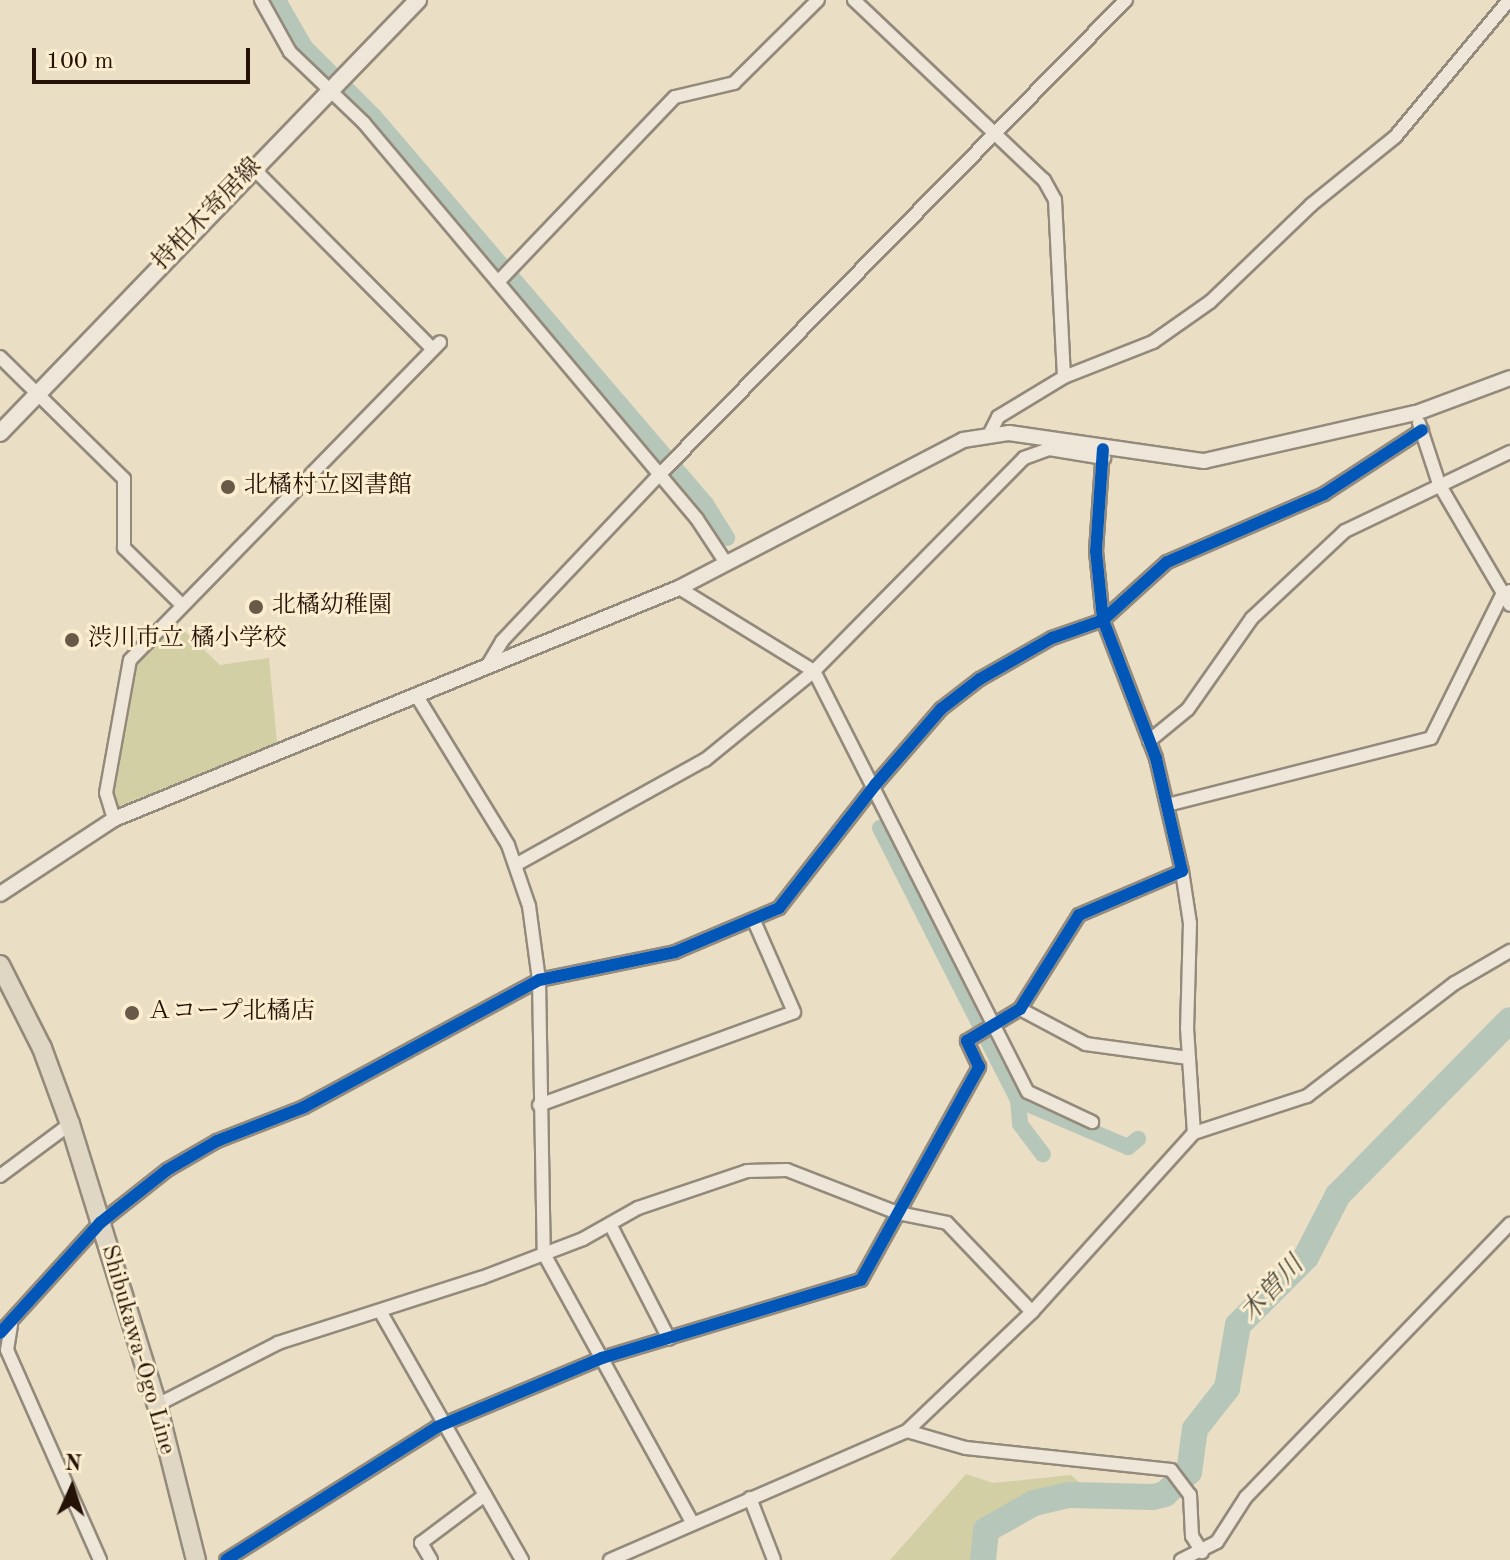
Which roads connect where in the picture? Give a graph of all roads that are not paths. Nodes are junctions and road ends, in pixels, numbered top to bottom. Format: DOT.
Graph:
graph roads {
  1 [pos="261,0"];
  2 [pos="418,0"];
  3 [pos="818,0"];
  4 [pos="854,0"];
  5 [pos="1126,0"];
  6 [pos="1509,0"];
  7 [pos="330,88"];
  8 [pos="997,134"];
  9 [pos="253,168"];
  10 [pos="500,281"];
  11 [pos="0,357"];
  12 [pos="1064,377"];
  13 [pos="1510,378"];
  14 [pos="38,394"];
  15 [pos="1416,413"];
  16 [pos="1422,430"];
  17 [pos="0,433"];
  18 [pos="990,433"];
  19 [pos="1510,452"];
  20 [pos="1103,453"];
  21 [pos="661,474"];
  22 [pos="1439,484"];
  23 [pos="726,563"];
  24 [pos="679,588"];
  25 [pos="1507,597"];
  26 [pos="182,605"];
  27 [pos="1103,620"];
  28 [pos="484,671"];
  29 [pos="814,671"];
  30 [pos="418,698"];
  31 [pos="1149,741"];
  32 [pos="875,785"];
  33 [pos="1167,805"];
  34 [pos="114,819"];
  35 [pos="517,864"];
  36 [pos="1182,871"];
  37 [pos="0,894"];
  38 [pos="754,921"];
  39 [pos="1508,953"];
  40 [pos="0,965"];
  41 [pos="539,980"];
  42 [pos="1020,1009"];
  43 [pos="995,1028"];
  44 [pos="1188,1058"];
  45 [pos="539,1105"];
  46 [pos="1092,1122"];
  47 [pos="70,1124"];
  48 [pos="1194,1133"];
  49 [pos="0,1176"];
  50 [pos="898,1213"];
  51 [pos="100,1223"];
  52 [pos="610,1224"];
  53 [pos="1510,1224"];
  54 [pos="544,1254"];
  55 [pos="380,1311"];
  56 [pos="1032,1312"];
  57 [pos="6,1329"];
  58 [pos="669,1339"];
  59 [pos="602,1358"];
  60 [pos="157,1405"];
  61 [pos="444,1424"];
  62 [pos="907,1431"];
  63 [pos="485,1495"];
  64 [pos="750,1498"];
  65 [pos="692,1522"];
  66 [pos="1202,1552"];
  67 [pos="100,1560"];
  68 [pos="196,1560"];
  69 [pos="226,1560"];
  70 [pos="431,1560"];
  71 [pos="522,1560"];
  72 [pos="610,1560"];
  73 [pos="774,1560"];
  74 [pos="1181,1560"];
  1 -- 7 [label="street"];
  2 -- 7 [label="main road, 持柏木寄居線"];
  3 -- 10 [label="street"];
  4 -- 8 [label="street"];
  5 -- 8 [label="street"];
  6 -- 12 [label="street"];
  7 -- 9 [label="main road, 持柏木寄居線"];
  7 -- 10 [label="street"];
  8 -- 12 [label="street"];
  8 -- 21 [label="street"];
  9 -- 14 [label="main road, 持柏木寄居線"];
  9 -- 26 [label="street"];
  10 -- 21 [label="street"];
  11 -- 14 [label="street"];
  12 -- 18 [label="street"];
  13 -- 15 [label="street"];
  14 -- 17 [label="main road, 持柏木寄居線"];
  14 -- 26 [label="street"];
  15 -- 16 [label="street"];
  15 -- 20 [label="street"];
  16 -- 22 [label="street"];
  16 -- 27 [label="street"];
  18 -- 20 [label="street"];
  18 -- 23 [label="street"];
  19 -- 22 [label="street"];
  20 -- 27 [label="street"];
  20 -- 29 [label="street"];
  21 -- 23 [label="street"];
  21 -- 28 [label="street"];
  22 -- 25 [label="street"];
  22 -- 31 [label="street"];
  23 -- 24 [label="street"];
  24 -- 28 [label="street"];
  24 -- 29 [label="street"];
  25 -- 33 [label="street"];
  26 -- 34 [label="street"];
  27 -- 31 [label="street"];
  27 -- 32 [label="street"];
  28 -- 30 [label="street"];
  29 -- 32 [label="street"];
  29 -- 35 [label="street"];
  30 -- 34 [label="street"];
  30 -- 35 [label="street"];
  31 -- 33 [label="street"];
  32 -- 38 [label="street"];
  32 -- 43 [label="street"];
  33 -- 36 [label="street"];
  34 -- 37 [label="street"];
  35 -- 41 [label="street"];
  36 -- 42 [label="street"];
  36 -- 44 [label="street"];
  38 -- 41 [label="street"];
  38 -- 45 [label="street"];
  39 -- 48 [label="street"];
  40 -- 47 [label="main road, Shibukawa-Ogo Line"];
  41 -- 45 [label="street"];
  41 -- 51 [label="street"];
  42 -- 43 [label="street"];
  42 -- 44 [label="street"];
  43 -- 46 [label="street"];
  43 -- 50 [label="street"];
  44 -- 48 [label="street"];
  45 -- 54 [label="street"];
  47 -- 49 [label="street"];
  47 -- 51 [label="main road, Shibukawa-Ogo Line"];
  48 -- 56 [label="street"];
  50 -- 52 [label="street"];
  50 -- 56 [label="street"];
  50 -- 58 [label="street"];
  51 -- 57 [label="street"];
  51 -- 60 [label="main road, Shibukawa-Ogo Line"];
  52 -- 54 [label="street"];
  52 -- 58 [label="street"];
  53 -- 66 [label="street"];
  54 -- 55 [label="street"];
  54 -- 59 [label="street"];
  55 -- 60 [label="street"];
  55 -- 61 [label="street"];
  56 -- 62 [label="street"];
  57 -- 67 [label="street"];
  58 -- 59 [label="street"];
  59 -- 61 [label="street"];
  59 -- 65 [label="street"];
  60 -- 68 [label="main road, Shibukawa-Ogo Line"];
  61 -- 63 [label="street"];
  61 -- 69 [label="street"];
  62 -- 64 [label="street"];
  62 -- 66 [label="street"];
  63 -- 70 [label="street"];
  63 -- 71 [label="street"];
  64 -- 65 [label="street"];
  64 -- 73 [label="street"];
  65 -- 72 [label="street"];
  66 -- 74 [label="street"];
}
